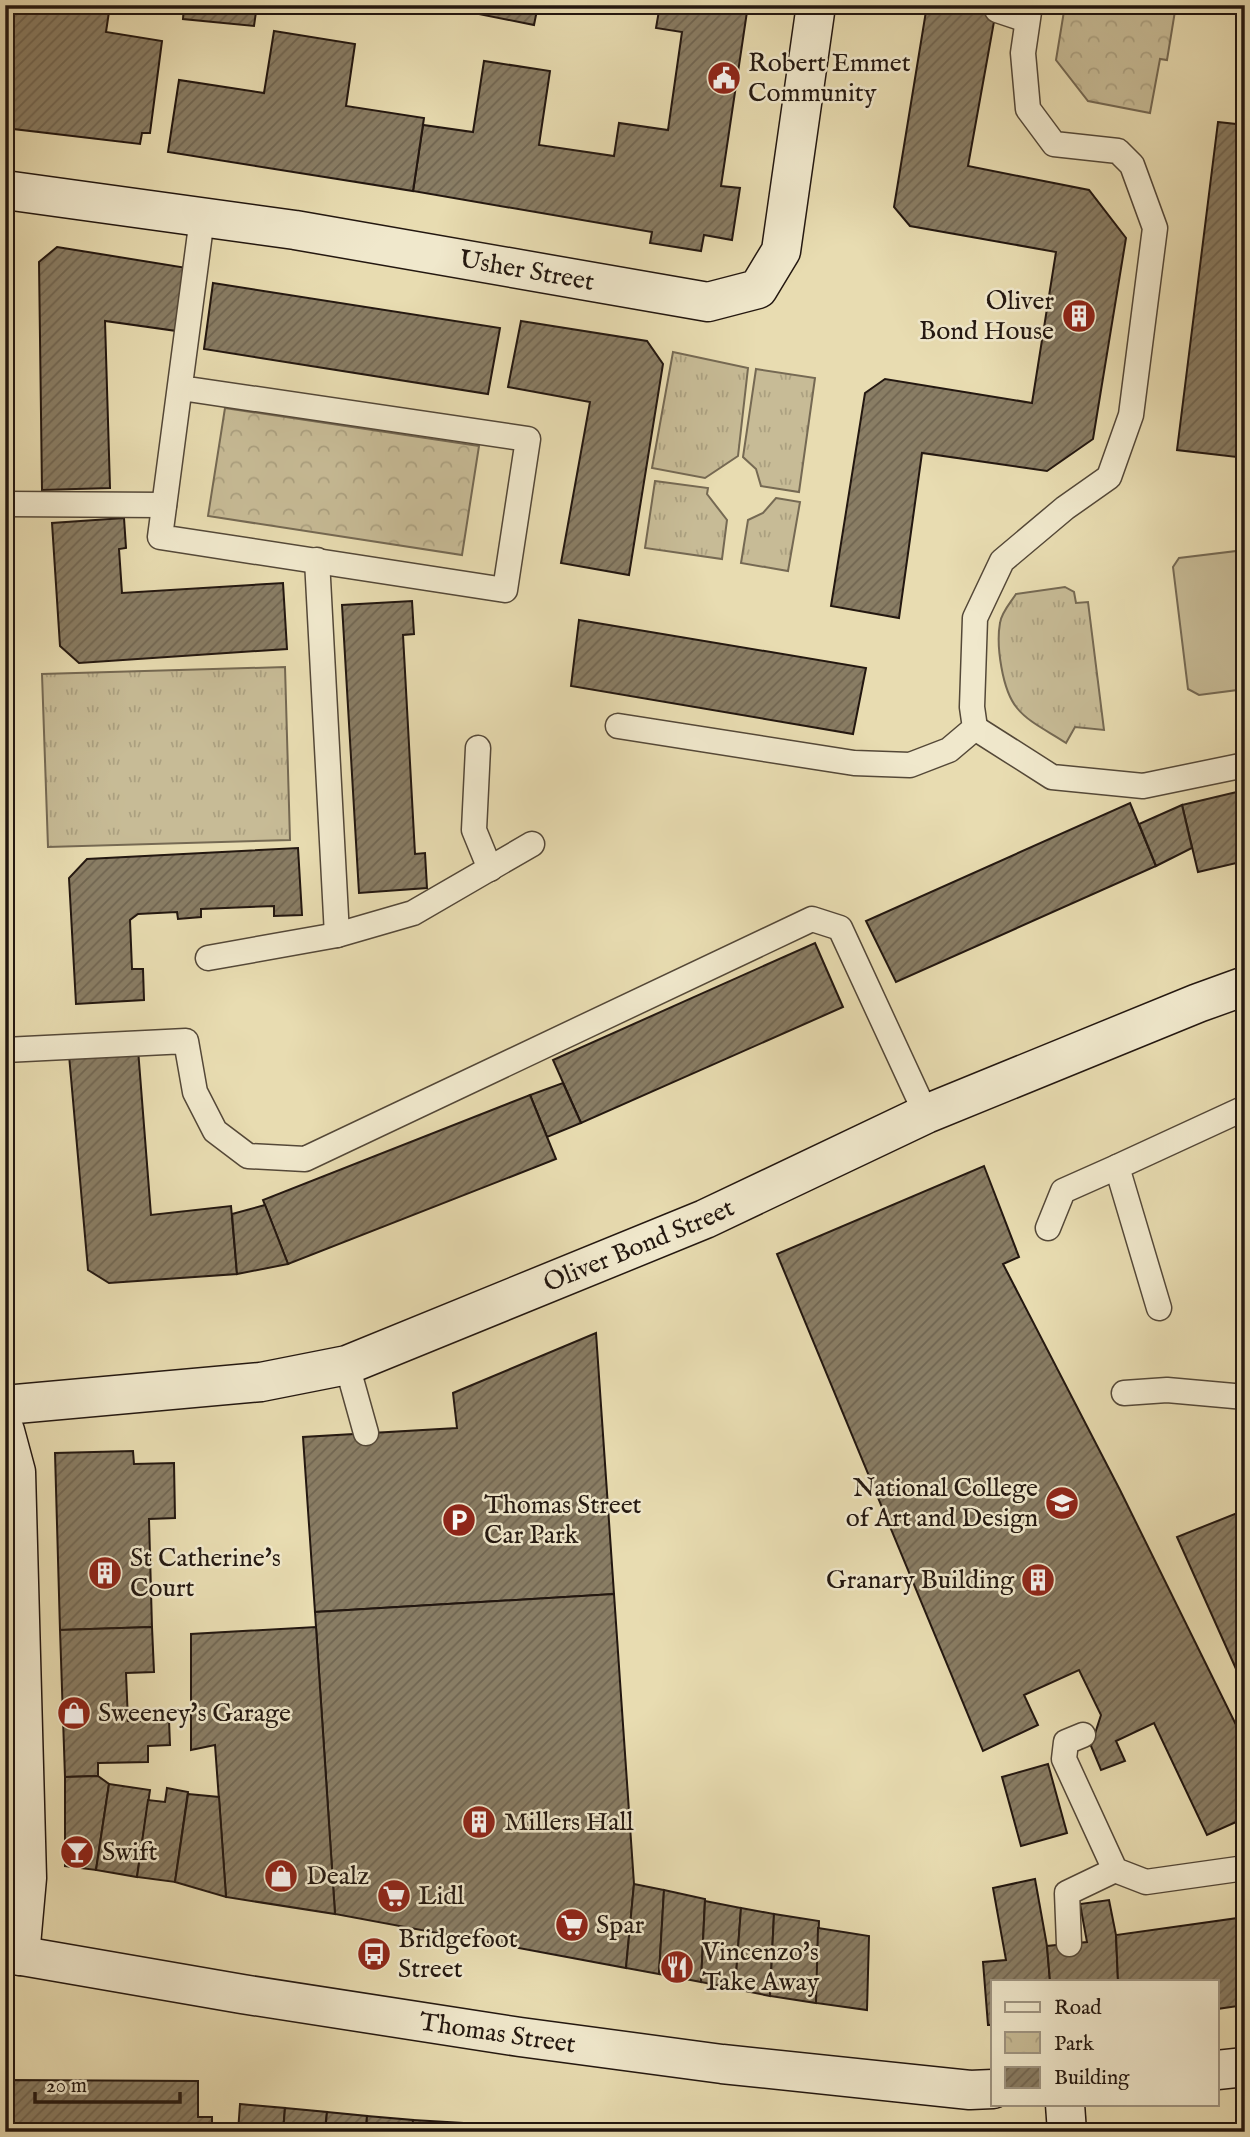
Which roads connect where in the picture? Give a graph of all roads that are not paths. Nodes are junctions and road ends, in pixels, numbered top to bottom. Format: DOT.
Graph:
graph roads {
  1 [pos="816,5"];
  2 [pos="997,10"];
  3 [pos="1028,13"];
  4 [pos="5,190"];
  5 [pos="202,218"];
  6 [pos="181,388"];
  7 [pos="5,503"];
  8 [pos="164,505"];
  9 [pos="317,560"];
  10 [pos="618,726"];
  11 [pos="975,728"];
  12 [pos="478,748"];
  13 [pos="1245,765"];
  14 [pos="532,844"];
  15 [pos="489,869"];
  16 [pos="337,934"];
  17 [pos="208,958"];
  18 [pos="1245,986"];
  19 [pos="5,1049"];
  20 [pos="1245,1108"];
  21 [pos="926,1114"];
  22 [pos="1117,1167"];
  23 [pos="1048,1228"];
  24 [pos="1159,1308"];
  25 [pos="347,1365"];
  26 [pos="1124,1393"];
  27 [pos="1245,1397"];
  28 [pos="5,1405"];
  29 [pos="5,1431"];
  30 [pos="366,1433"];
  31 [pos="1083,1735"];
  32 [pos="1245,1868"];
  33 [pos="1115,1870"];
  34 [pos="1069,1944"];
  35 [pos="13,1955"];
  36 [pos="1245,2067"];
  37 [pos="1218,2070"];
  38 [pos="991,2089"];
  39 [pos="1065,2106"];
  40 [pos="1067,2132"];
  1 -- 5 [label="street, Usher Street"];
  2 -- 3 [label="lane"];
  3 -- 11 [label="lane"];
  4 -- 5 [label="street, Usher Street"];
  5 -- 6 [label="lane"];
  6 -- 8 [label="lane"];
  6 -- 9 [label="lane"];
  7 -- 8 [label="lane"];
  8 -- 9 [label="lane"];
  9 -- 16 [label="lane"];
  10 -- 11 [label="lane"];
  11 -- 13 [label="lane"];
  12 -- 15 [label="lane"];
  14 -- 15 [label="lane"];
  15 -- 16 [label="lane"];
  16 -- 17 [label="lane"];
  18 -- 21 [label="street, Oliver Bond Street"];
  19 -- 21 [label="lane"];
  20 -- 22 [label="lane"];
  21 -- 25 [label="street, Oliver Bond Street"];
  22 -- 23 [label="lane"];
  22 -- 24 [label="lane"];
  25 -- 28 [label="street, Oliver Bond Street"];
  25 -- 30 [label="lane"];
  26 -- 27 [label="lane"];
  29 -- 35 [label="street"];
  31 -- 33 [label="lane"];
  32 -- 33 [label="lane"];
  33 -- 34 [label="lane"];
  35 -- 38 [label="street, Thomas Street"];
  36 -- 37 [label="street"];
  39 -- 40 [label="street"];
}
